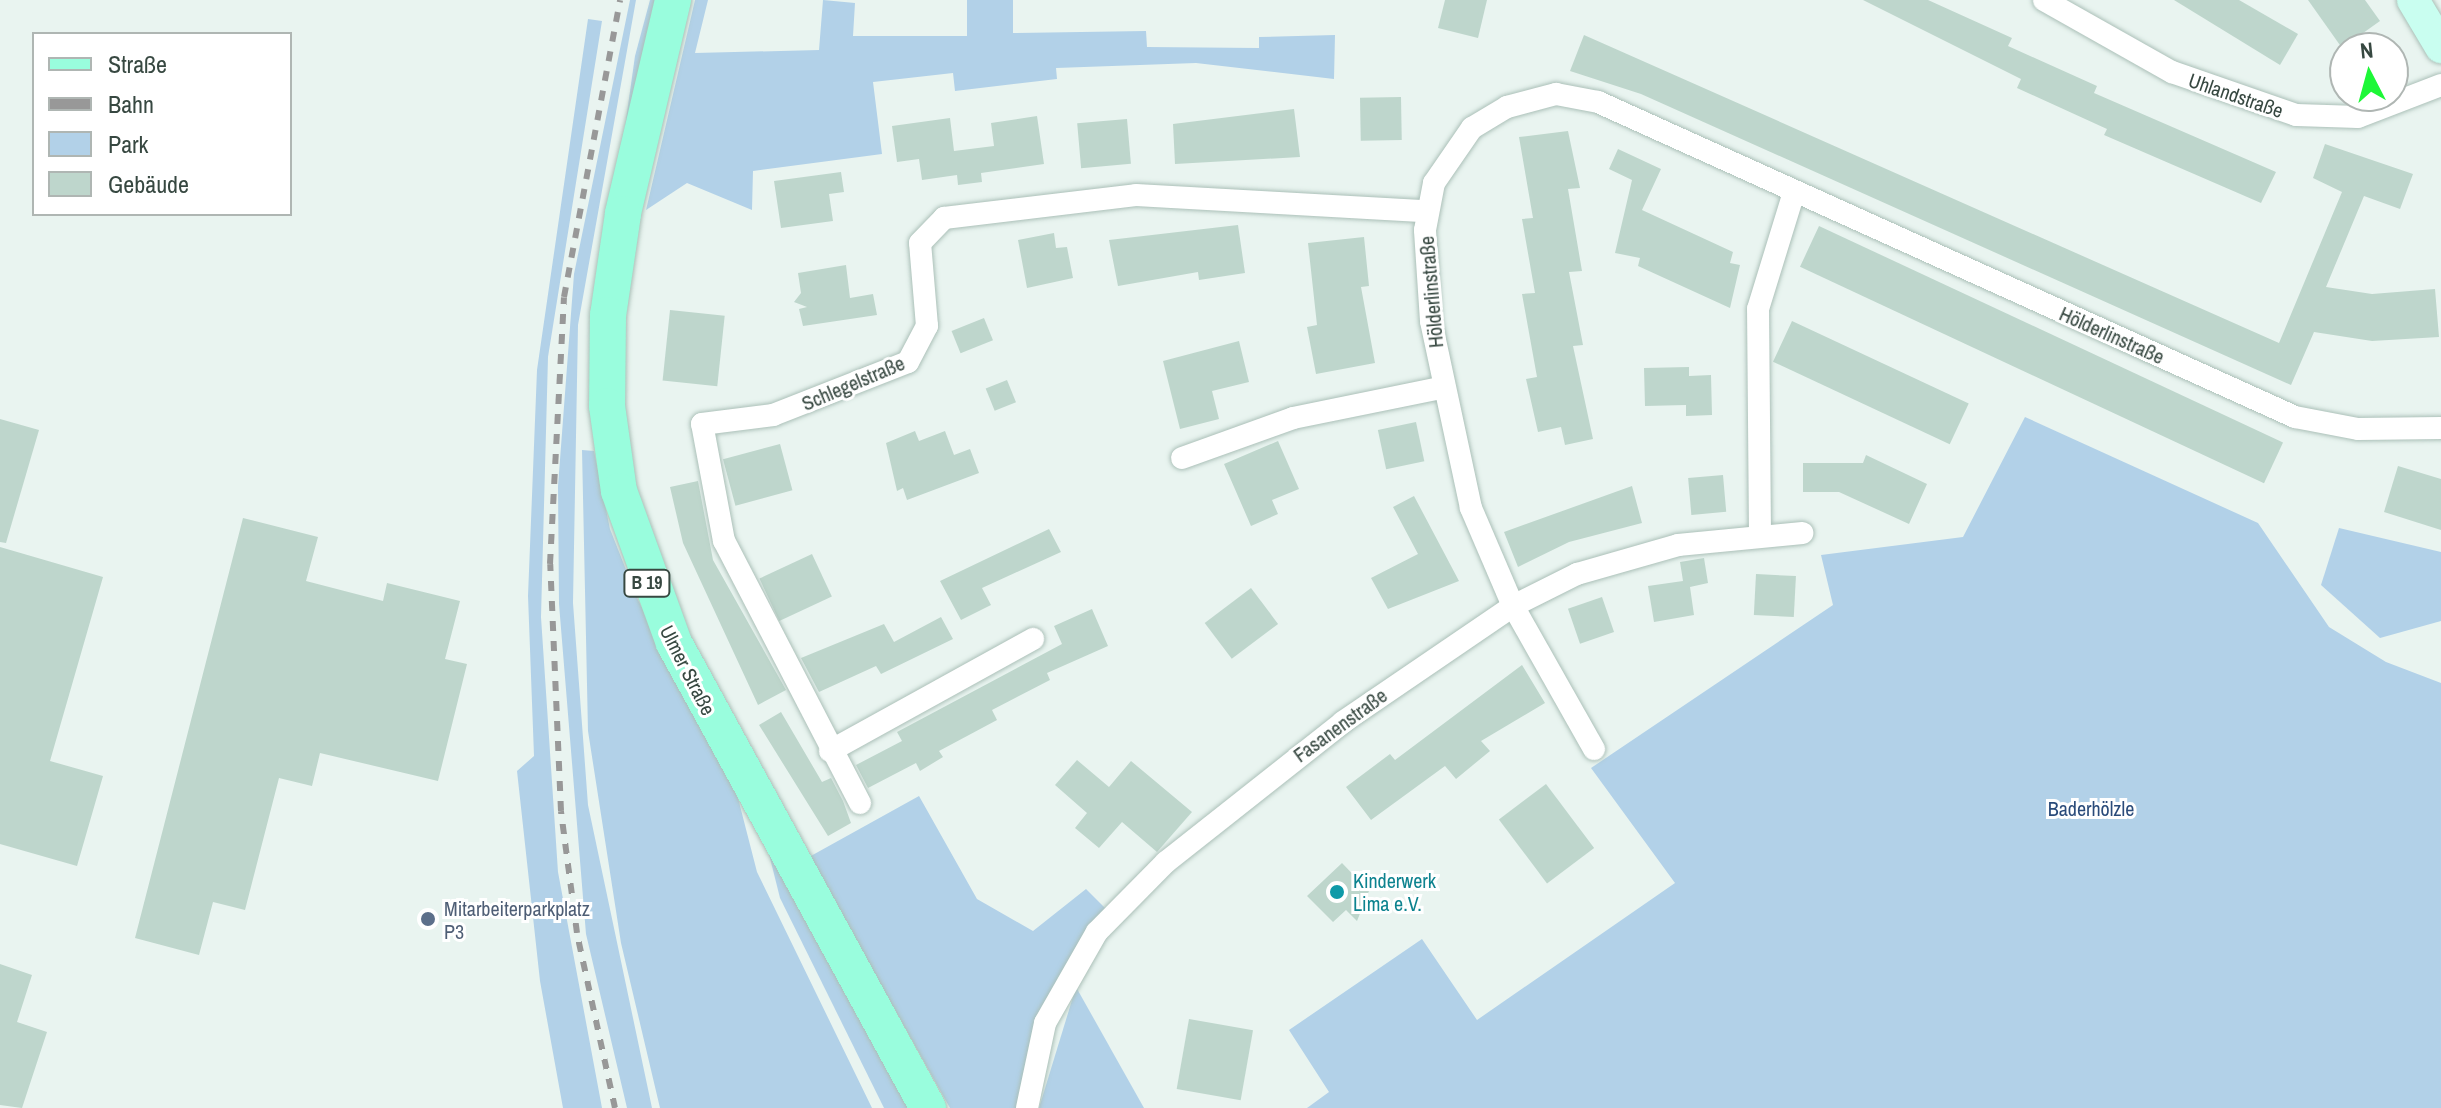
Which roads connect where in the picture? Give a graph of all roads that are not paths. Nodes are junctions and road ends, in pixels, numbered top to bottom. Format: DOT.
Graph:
graph roads {
  1 [pos="673,0"];
  2 [pos="2044,0"];
  3 [pos="2413,0"];
  4 [pos="2441,47"];
  5 [pos="2441,85"];
  6 [pos="1794,192"];
  7 [pos="1426,211"];
  8 [pos="1441,388"];
  9 [pos="2441,428"];
  10 [pos="1182,458"];
  11 [pos="1802,533"];
  12 [pos="1760,535"];
  13 [pos="1513,606"];
  14 [pos="1033,639"];
  15 [pos="1594,749"];
  16 [pos="830,751"];
  17 [pos="860,803"];
  18 [pos="928,1108"];
  19 [pos="1027,1108"];
  1 -- 18 [label="main road, Ulmer Straße / B 19"];
  2 -- 5 [label="street, Uhlandstraße"];
  3 -- 4 [label="main road"];
  6 -- 7 [label="street, Hölderlinstraße"];
  6 -- 9 [label="street, Hölderlinstraße"];
  6 -- 12 [label="street"];
  7 -- 8 [label="street, Hölderlinstraße"];
  7 -- 16 [label="street, Schlegelstraße"];
  8 -- 10 [label="street"];
  8 -- 13 [label="street, Hölderlinstraße"];
  11 -- 12 [label="street, Fasanenstraße"];
  12 -- 13 [label="street, Fasanenstraße"];
  13 -- 15 [label="street, Hölderlinstraße"];
  13 -- 19 [label="street, Fasanenstraße"];
  14 -- 16 [label="street"];
  16 -- 17 [label="street, Schlegelstraße"];
}
